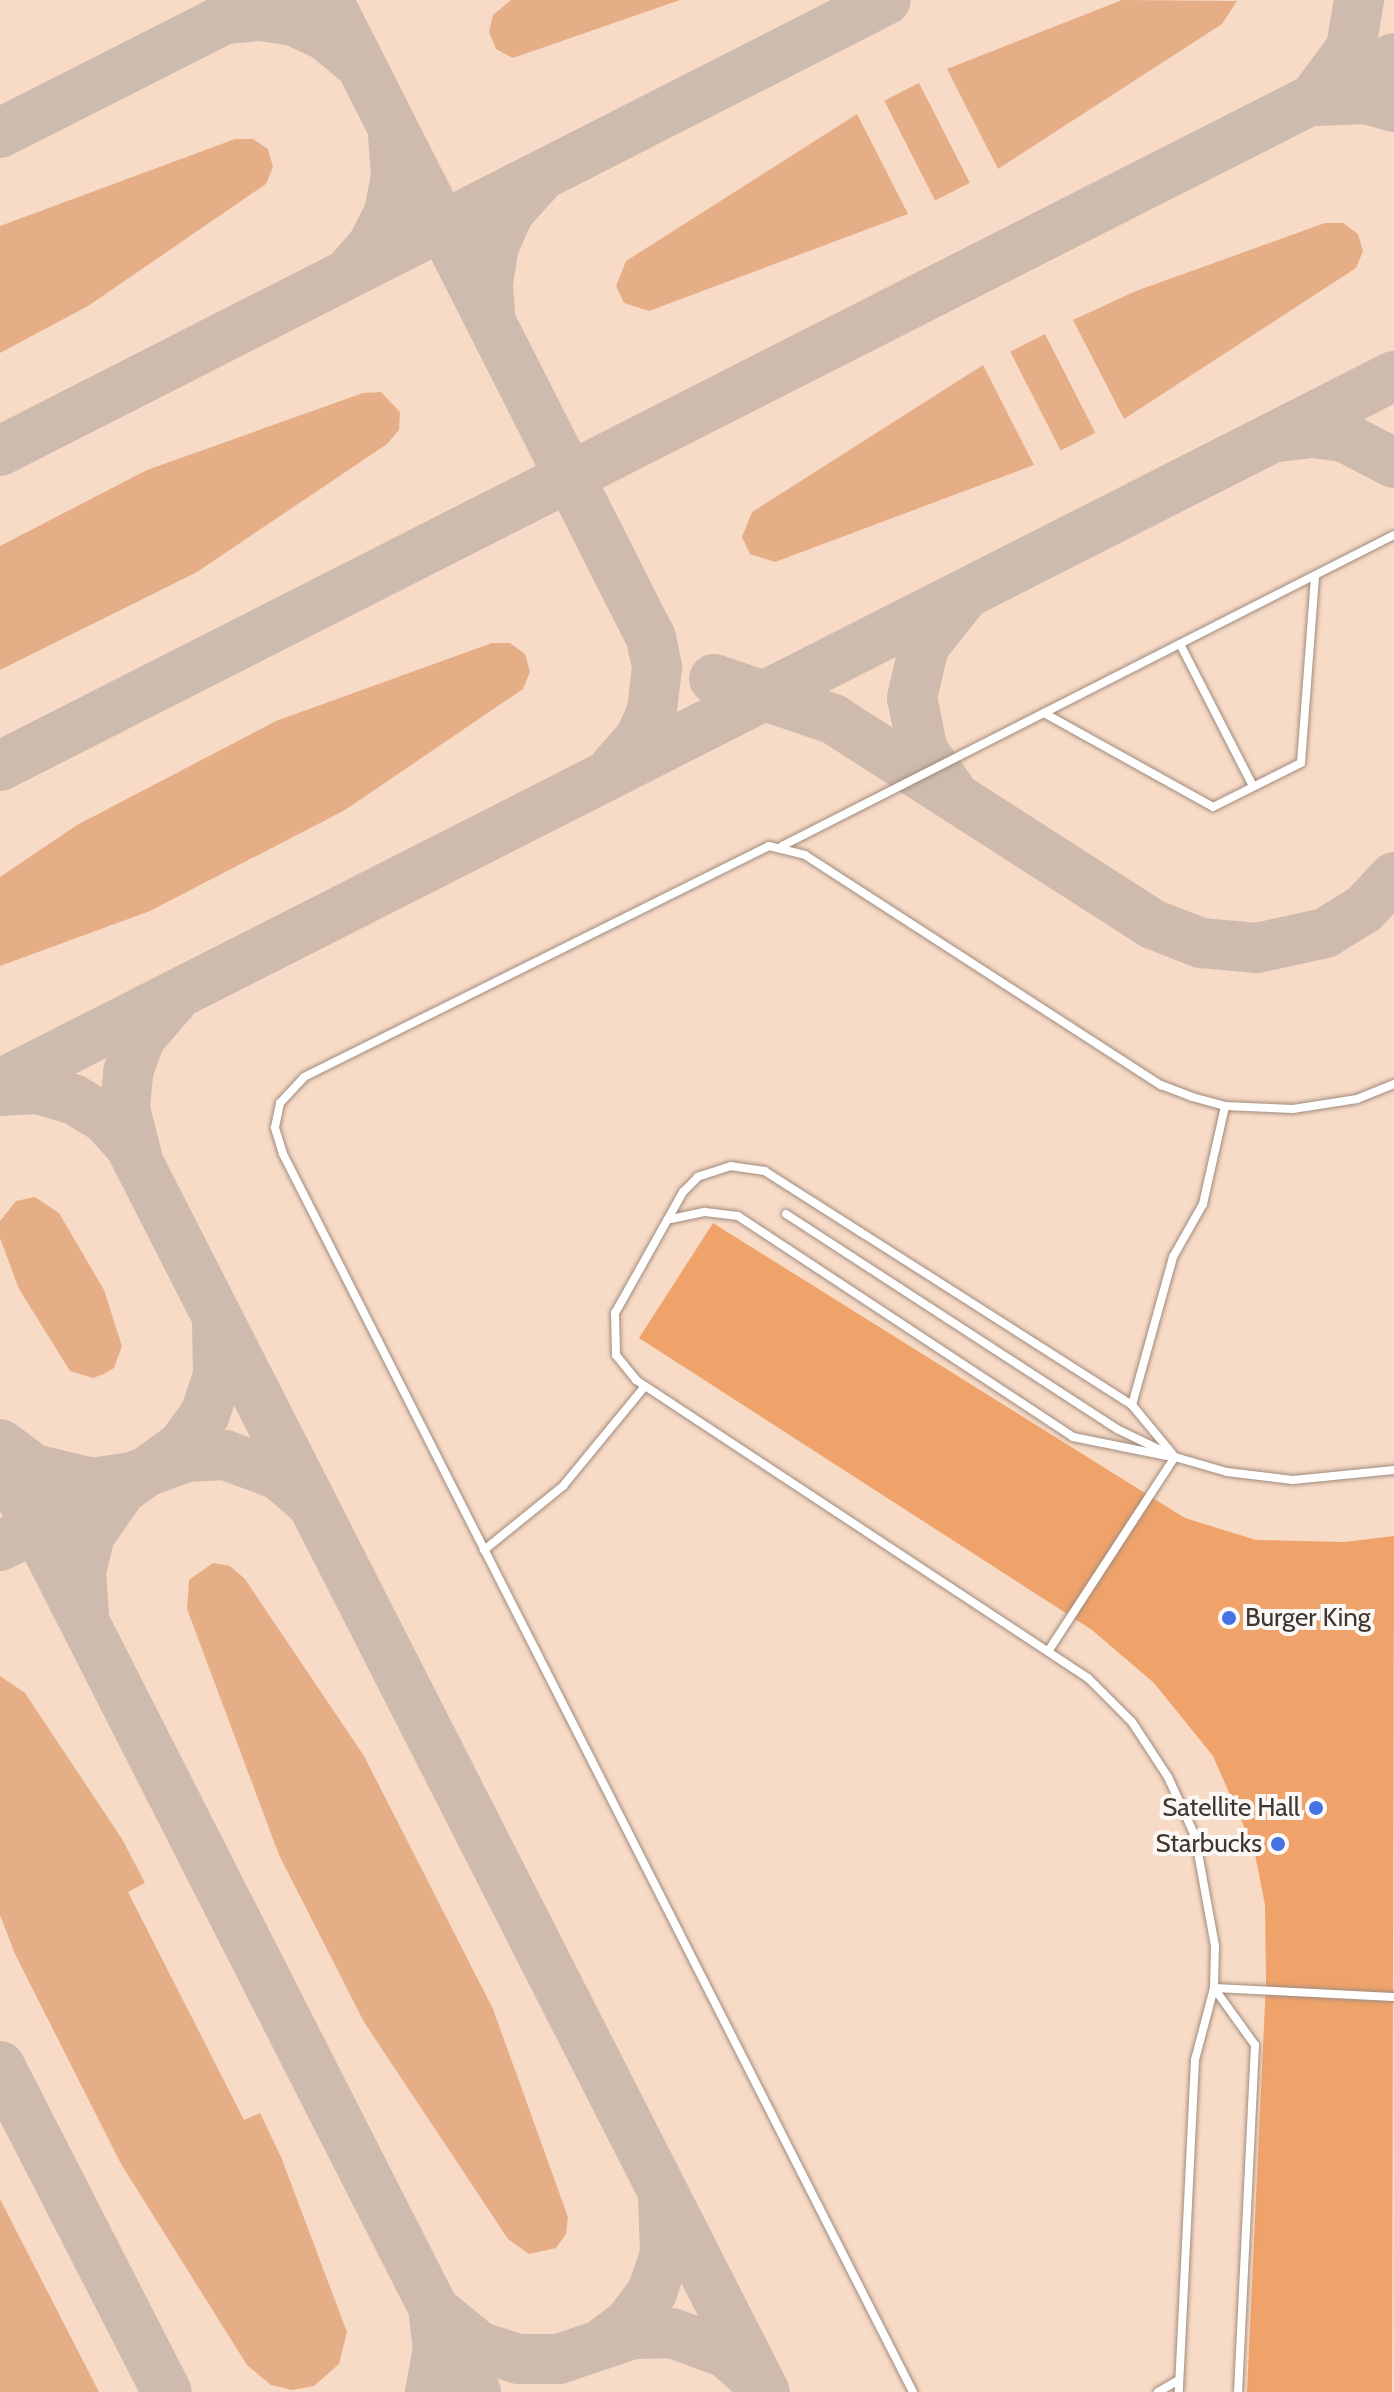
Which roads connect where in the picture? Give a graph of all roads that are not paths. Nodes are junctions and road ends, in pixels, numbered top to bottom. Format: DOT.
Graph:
graph roads {
  1 [pos="1394,535"];
  2 [pos="1315,576"];
  3 [pos="1180,644"];
  4 [pos="1044,713"];
  5 [pos="1253,786"];
  6 [pos="781,846"];
  7 [pos="1394,1084"];
  8 [pos="1225,1106"];
  9 [pos="786,1214"];
  10 [pos="671,1219"];
  11 [pos="645,1386"];
  12 [pos="1132,1405"];
  13 [pos="1175,1457"];
  14 [pos="1394,1470"];
  15 [pos="484,1550"];
  16 [pos="1049,1650"];
  17 [pos="1214,1988"];
  18 [pos="1394,1997"];
  19 [pos="1179,2380"];
  20 [pos="913,2392"];
  21 [pos="1158,2392"];
  22 [pos="1179,2392"];
  23 [pos="1238,2392"];
  1 -- 2 [label="lane"];
  2 -- 3 [label="lane"];
  2 -- 5 [label="lane"];
  3 -- 4 [label="lane"];
  3 -- 5 [label="lane"];
  4 -- 5 [label="lane"];
  4 -- 6 [label="lane"];
  6 -- 8 [label="lane"];
  6 -- 15 [label="lane"];
  7 -- 8 [label="lane"];
  8 -- 12 [label="lane"];
  9 -- 13 [label="lane"];
  10 -- 11 [label="lane"];
  10 -- 12 [label="lane"];
  10 -- 13 [label="lane"];
  11 -- 15 [label="lane"];
  11 -- 16 [label="lane"];
  12 -- 13 [label="lane"];
  13 -- 14 [label="lane"];
  13 -- 16 [label="lane"];
  15 -- 20 [label="lane"];
  16 -- 17 [label="lane"];
  17 -- 18 [label="lane"];
  17 -- 19 [label="lane"];
  17 -- 23 [label="lane"];
  19 -- 21 [label="lane"];
  19 -- 22 [label="lane"];
}
